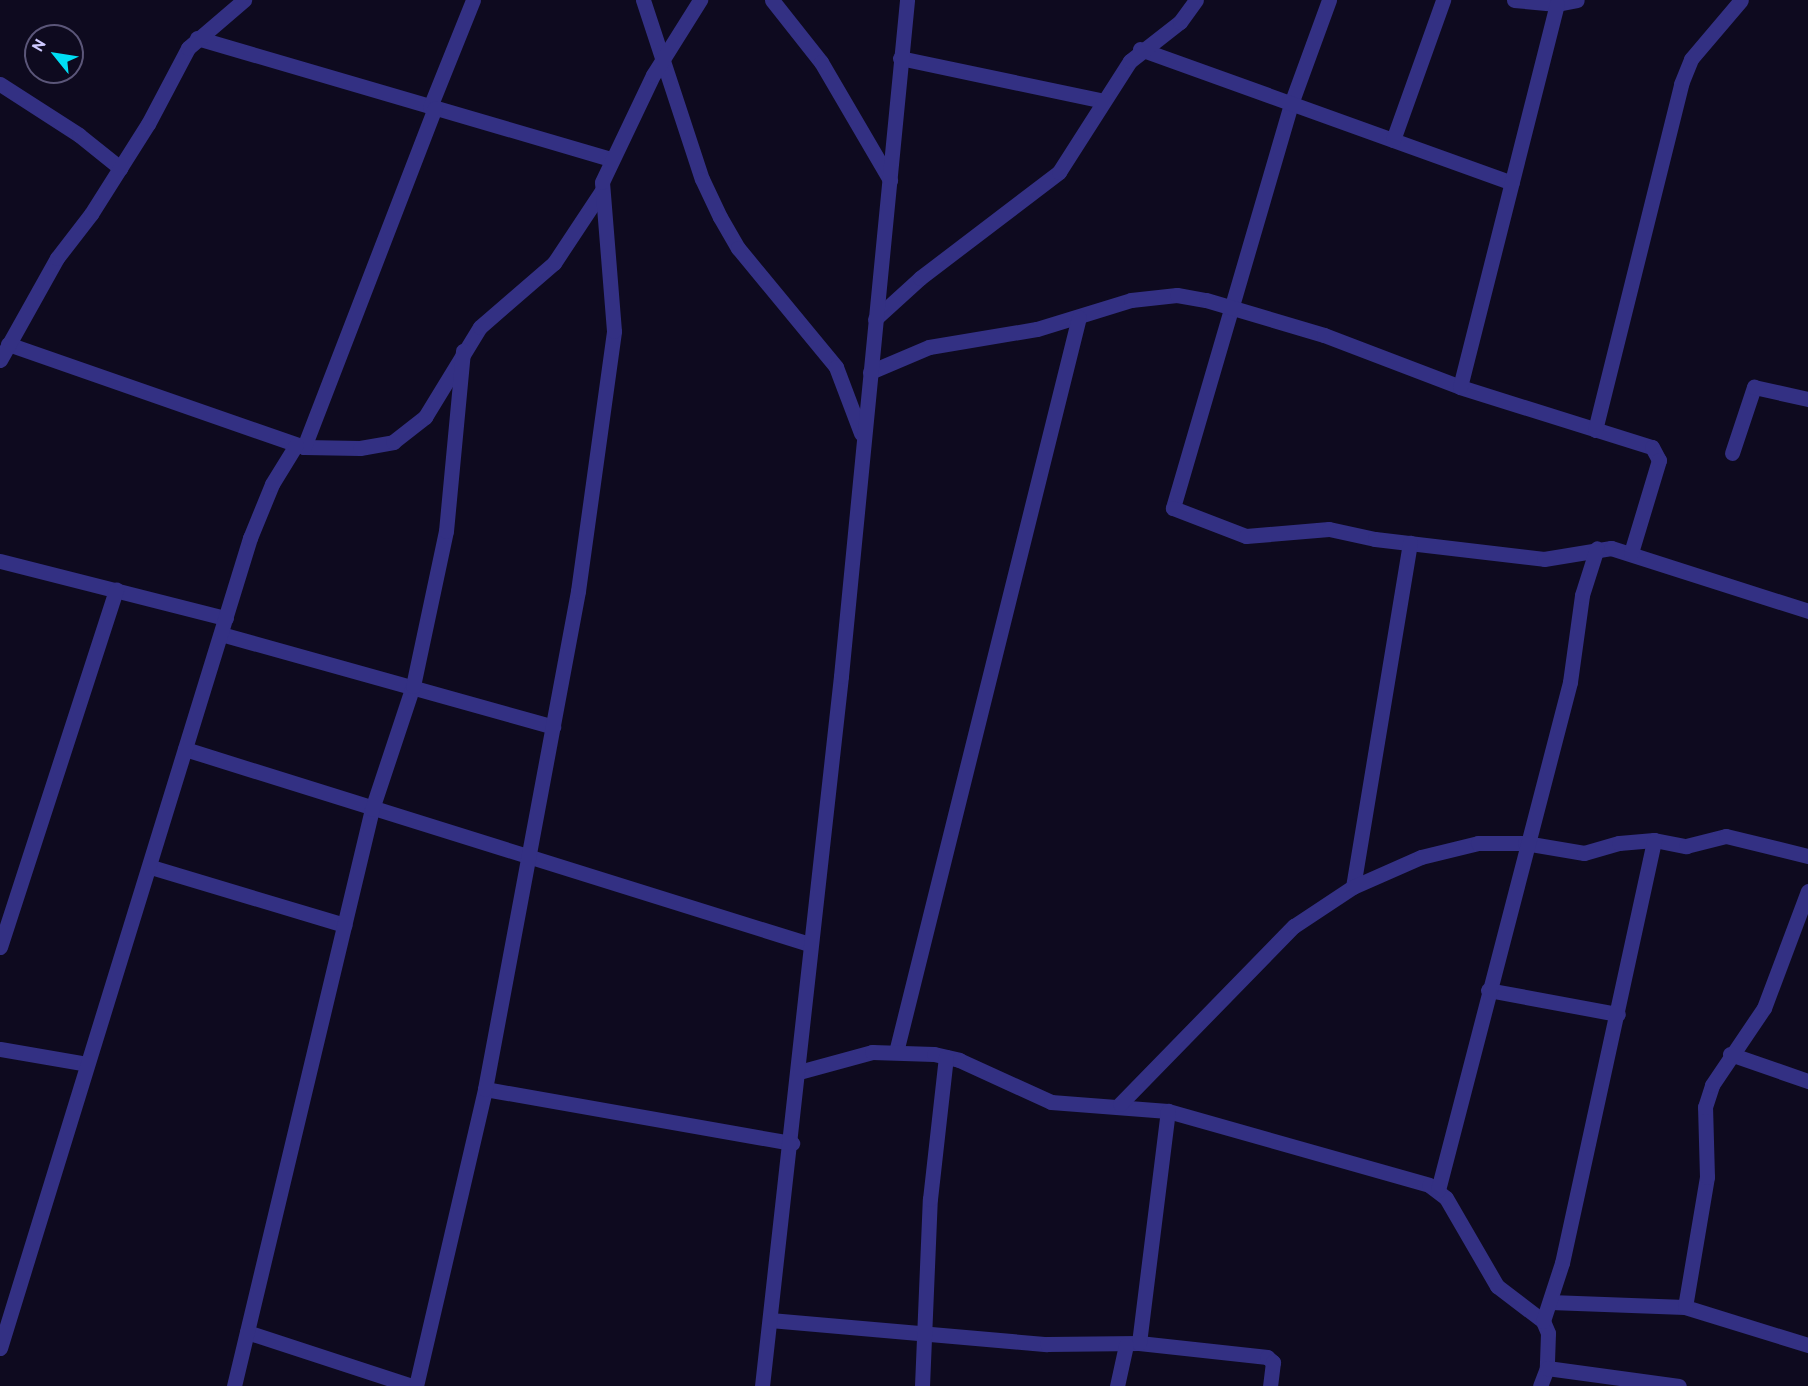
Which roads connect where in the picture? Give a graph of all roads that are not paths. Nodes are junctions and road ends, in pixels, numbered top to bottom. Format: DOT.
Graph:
graph roads {
  1 [pos="244,0"];
  2 [pos="473,0"];
  3 [pos="643,0"];
  4 [pos="700,0"];
  5 [pos="772,0"];
  6 [pos="907,0"];
  7 [pos="1196,0"];
  8 [pos="1329,0"];
  9 [pos="1443,0"];
  10 [pos="1514,0"];
  11 [pos="1577,0"];
  12 [pos="1741,0"];
  13 [pos="1536,1"];
  14 [pos="1557,4"];
  15 [pos="197,38"];
  16 [pos="1140,50"];
  17 [pos="664,56"];
  18 [pos="900,58"];
  19 [pos="0,84"];
  20 [pos="1104,101"];
  21 [pos="1291,104"];
  22 [pos="432,107"];
  23 [pos="1392,140"];
  24 [pos="610,159"];
  25 [pos="120,168"];
  26 [pos="890,180"];
  27 [pos="1512,183"];
  28 [pos="601,192"];
  29 [pos="1230,307"];
  30 [pos="1078,317"];
  31 [pos="875,319"];
  32 [pos="8,344"];
  33 [pos="462,351"];
  34 [pos="0,360"];
  35 [pos="870,372"];
  36 [pos="1460,387"];
  37 [pos="1808,399"];
  38 [pos="1594,430"];
  39 [pos="863,439"];
  40 [pos="300,446"];
  41 [pos="1732,453"];
  42 [pos="1410,543"];
  43 [pos="1596,549"];
  44 [pos="1631,554"];
  45 [pos="0,561"];
  46 [pos="116,589"];
  47 [pos="1808,611"];
  48 [pos="224,626"];
  49 [pos="413,686"];
  50 [pos="553,727"];
  51 [pos="186,749"];
  52 [pos="372,809"];
  53 [pos="1654,840"];
  54 [pos="1525,843"];
  55 [pos="1808,856"];
  56 [pos="529,858"];
  57 [pos="151,867"];
  58 [pos="1353,887"];
  59 [pos="1808,891"];
  60 [pos="344,924"];
  61 [pos="809,944"];
  62 [pos="0,947"];
  63 [pos="1488,990"];
  64 [pos="1617,1014"];
  65 [pos="0,1048"];
  66 [pos="896,1052"];
  67 [pos="1730,1054"];
  68 [pos="946,1057"];
  69 [pos="87,1064"];
  70 [pos="799,1072"];
  71 [pos="1808,1082"];
  72 [pos="485,1089"];
  73 [pos="1120,1104"];
  74 [pos="1168,1111"];
  75 [pos="792,1143"];
  76 [pos="1438,1190"];
  77 [pos="1550,1302"];
  78 [pos="1684,1307"];
  79 [pos="770,1320"];
  80 [pos="1543,1322"];
  81 [pos="247,1332"];
  82 [pos="921,1332"];
  83 [pos="1132,1344"];
  84 [pos="1808,1345"];
  85 [pos="0,1348"];
  86 [pos="1547,1368"];
  87 [pos="234,1386"];
  88 [pos="414,1386"];
  89 [pos="762,1386"];
  90 [pos="922,1386"];
  91 [pos="1117,1386"];
  92 [pos="1270,1386"];
  93 [pos="1540,1386"];
  94 [pos="1679,1386"];
  1 -- 15 [label="street"];
  2 -- 22 [label="street"];
  3 -- 17 [label="street"];
  4 -- 17 [label="street"];
  5 -- 26 [label="street"];
  6 -- 18 [label="street"];
  7 -- 16 [label="street"];
  8 -- 21 [label="street"];
  9 -- 23 [label="street"];
  10 -- 13 [label="street"];
  11 -- 14 [label="street"];
  12 -- 38 [label="street"];
  13 -- 14 [label="street"];
  14 -- 27 [label="street"];
  15 -- 22 [label="street"];
  15 -- 25 [label="street"];
  16 -- 20 [label="street"];
  16 -- 21 [label="street"];
  17 -- 24 [label="street"];
  17 -- 39 [label="street"];
  18 -- 20 [label="street"];
  18 -- 26 [label="street"];
  19 -- 25 [label="street"];
  20 -- 31 [label="street"];
  21 -- 23 [label="street"];
  21 -- 29 [label="street"];
  22 -- 24 [label="street"];
  22 -- 40 [label="street"];
  23 -- 27 [label="street"];
  24 -- 28 [label="street"];
  25 -- 32 [label="street"];
  26 -- 31 [label="street"];
  27 -- 36 [label="street"];
  28 -- 33 [label="street"];
  28 -- 50 [label="street"];
  29 -- 30 [label="street"];
  29 -- 36 [label="street"];
  29 -- 42 [label="street"];
  30 -- 35 [label="street"];
  30 -- 66 [label="street"];
  31 -- 35 [label="street"];
  32 -- 34 [label="street"];
  32 -- 40 [label="street"];
  33 -- 40 [label="street"];
  33 -- 49 [label="street"];
  35 -- 39 [label="street"];
  36 -- 38 [label="street"];
  37 -- 41 [label="street"];
  38 -- 44 [label="street"];
  39 -- 61 [label="street"];
  40 -- 48 [label="street"];
  42 -- 43 [label="street"];
  42 -- 58 [label="street"];
  43 -- 44 [label="street"];
  43 -- 54 [label="street"];
  44 -- 47 [label="street"];
  45 -- 46 [label="street"];
  46 -- 48 [label="street"];
  46 -- 62 [label="street"];
  48 -- 49 [label="street"];
  48 -- 51 [label="street"];
  49 -- 50 [label="street"];
  49 -- 52 [label="street"];
  50 -- 56 [label="street"];
  51 -- 52 [label="street"];
  51 -- 57 [label="street"];
  52 -- 56 [label="street"];
  52 -- 60 [label="street"];
  53 -- 54 [label="street"];
  53 -- 55 [label="street"];
  53 -- 64 [label="street"];
  54 -- 58 [label="street"];
  54 -- 63 [label="street"];
  56 -- 61 [label="street"];
  56 -- 72 [label="street"];
  57 -- 60 [label="street"];
  57 -- 69 [label="street"];
  58 -- 73 [label="street"];
  59 -- 67 [label="street"];
  60 -- 81 [label="street"];
  61 -- 70 [label="street"];
  63 -- 64 [label="street"];
  63 -- 76 [label="street"];
  64 -- 77 [label="street"];
  65 -- 69 [label="street"];
  66 -- 68 [label="street"];
  66 -- 70 [label="street"];
  67 -- 71 [label="street"];
  67 -- 78 [label="street"];
  68 -- 73 [label="street"];
  68 -- 82 [label="street"];
  69 -- 85 [label="street"];
  70 -- 75 [label="street"];
  72 -- 75 [label="street"];
  72 -- 88 [label="street"];
  73 -- 74 [label="street"];
  74 -- 76 [label="street"];
  74 -- 83 [label="street"];
  75 -- 79 [label="street"];
  76 -- 80 [label="street"];
  77 -- 78 [label="street"];
  77 -- 80 [label="street"];
  78 -- 84 [label="street"];
  79 -- 82 [label="street"];
  79 -- 89 [label="street"];
  80 -- 86 [label="street"];
  81 -- 87 [label="street"];
  81 -- 88 [label="street"];
  82 -- 83 [label="street"];
  82 -- 90 [label="street"];
  83 -- 91 [label="street"];
  83 -- 92 [label="street"];
  86 -- 93 [label="street"];
  86 -- 94 [label="street"];
}
